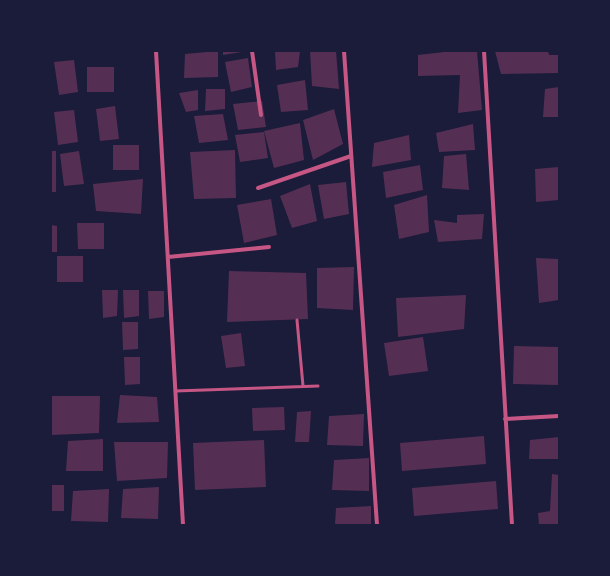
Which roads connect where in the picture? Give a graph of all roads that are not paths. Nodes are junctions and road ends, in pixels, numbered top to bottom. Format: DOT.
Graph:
graph roads {
  1 [pos="156,51"];
  2 [pos="252,51"];
  3 [pos="344,51"];
  4 [pos="484,51"];
  5 [pos="261,115"];
  6 [pos="351,156"];
  7 [pos="258,188"];
  8 [pos="269,247"];
  9 [pos="168,257"];
  10 [pos="297,320"];
  11 [pos="303,386"];
  12 [pos="318,386"];
  13 [pos="176,391"];
  14 [pos="559,416"];
  15 [pos="505,420"];
  16 [pos="183,525"];
  17 [pos="377,525"];
  18 [pos="512,525"];
  1 -- 9 [label="street"];
  2 -- 5 [label="street"];
  3 -- 6 [label="street"];
  4 -- 15 [label="street"];
  6 -- 7 [label="street"];
  6 -- 17 [label="street"];
  8 -- 9 [label="street"];
  9 -- 13 [label="street"];
  10 -- 11 [label="lane"];
  11 -- 12 [label="lane"];
  11 -- 13 [label="lane"];
  13 -- 16 [label="street"];
  14 -- 15 [label="street"];
  15 -- 18 [label="street"];
}
